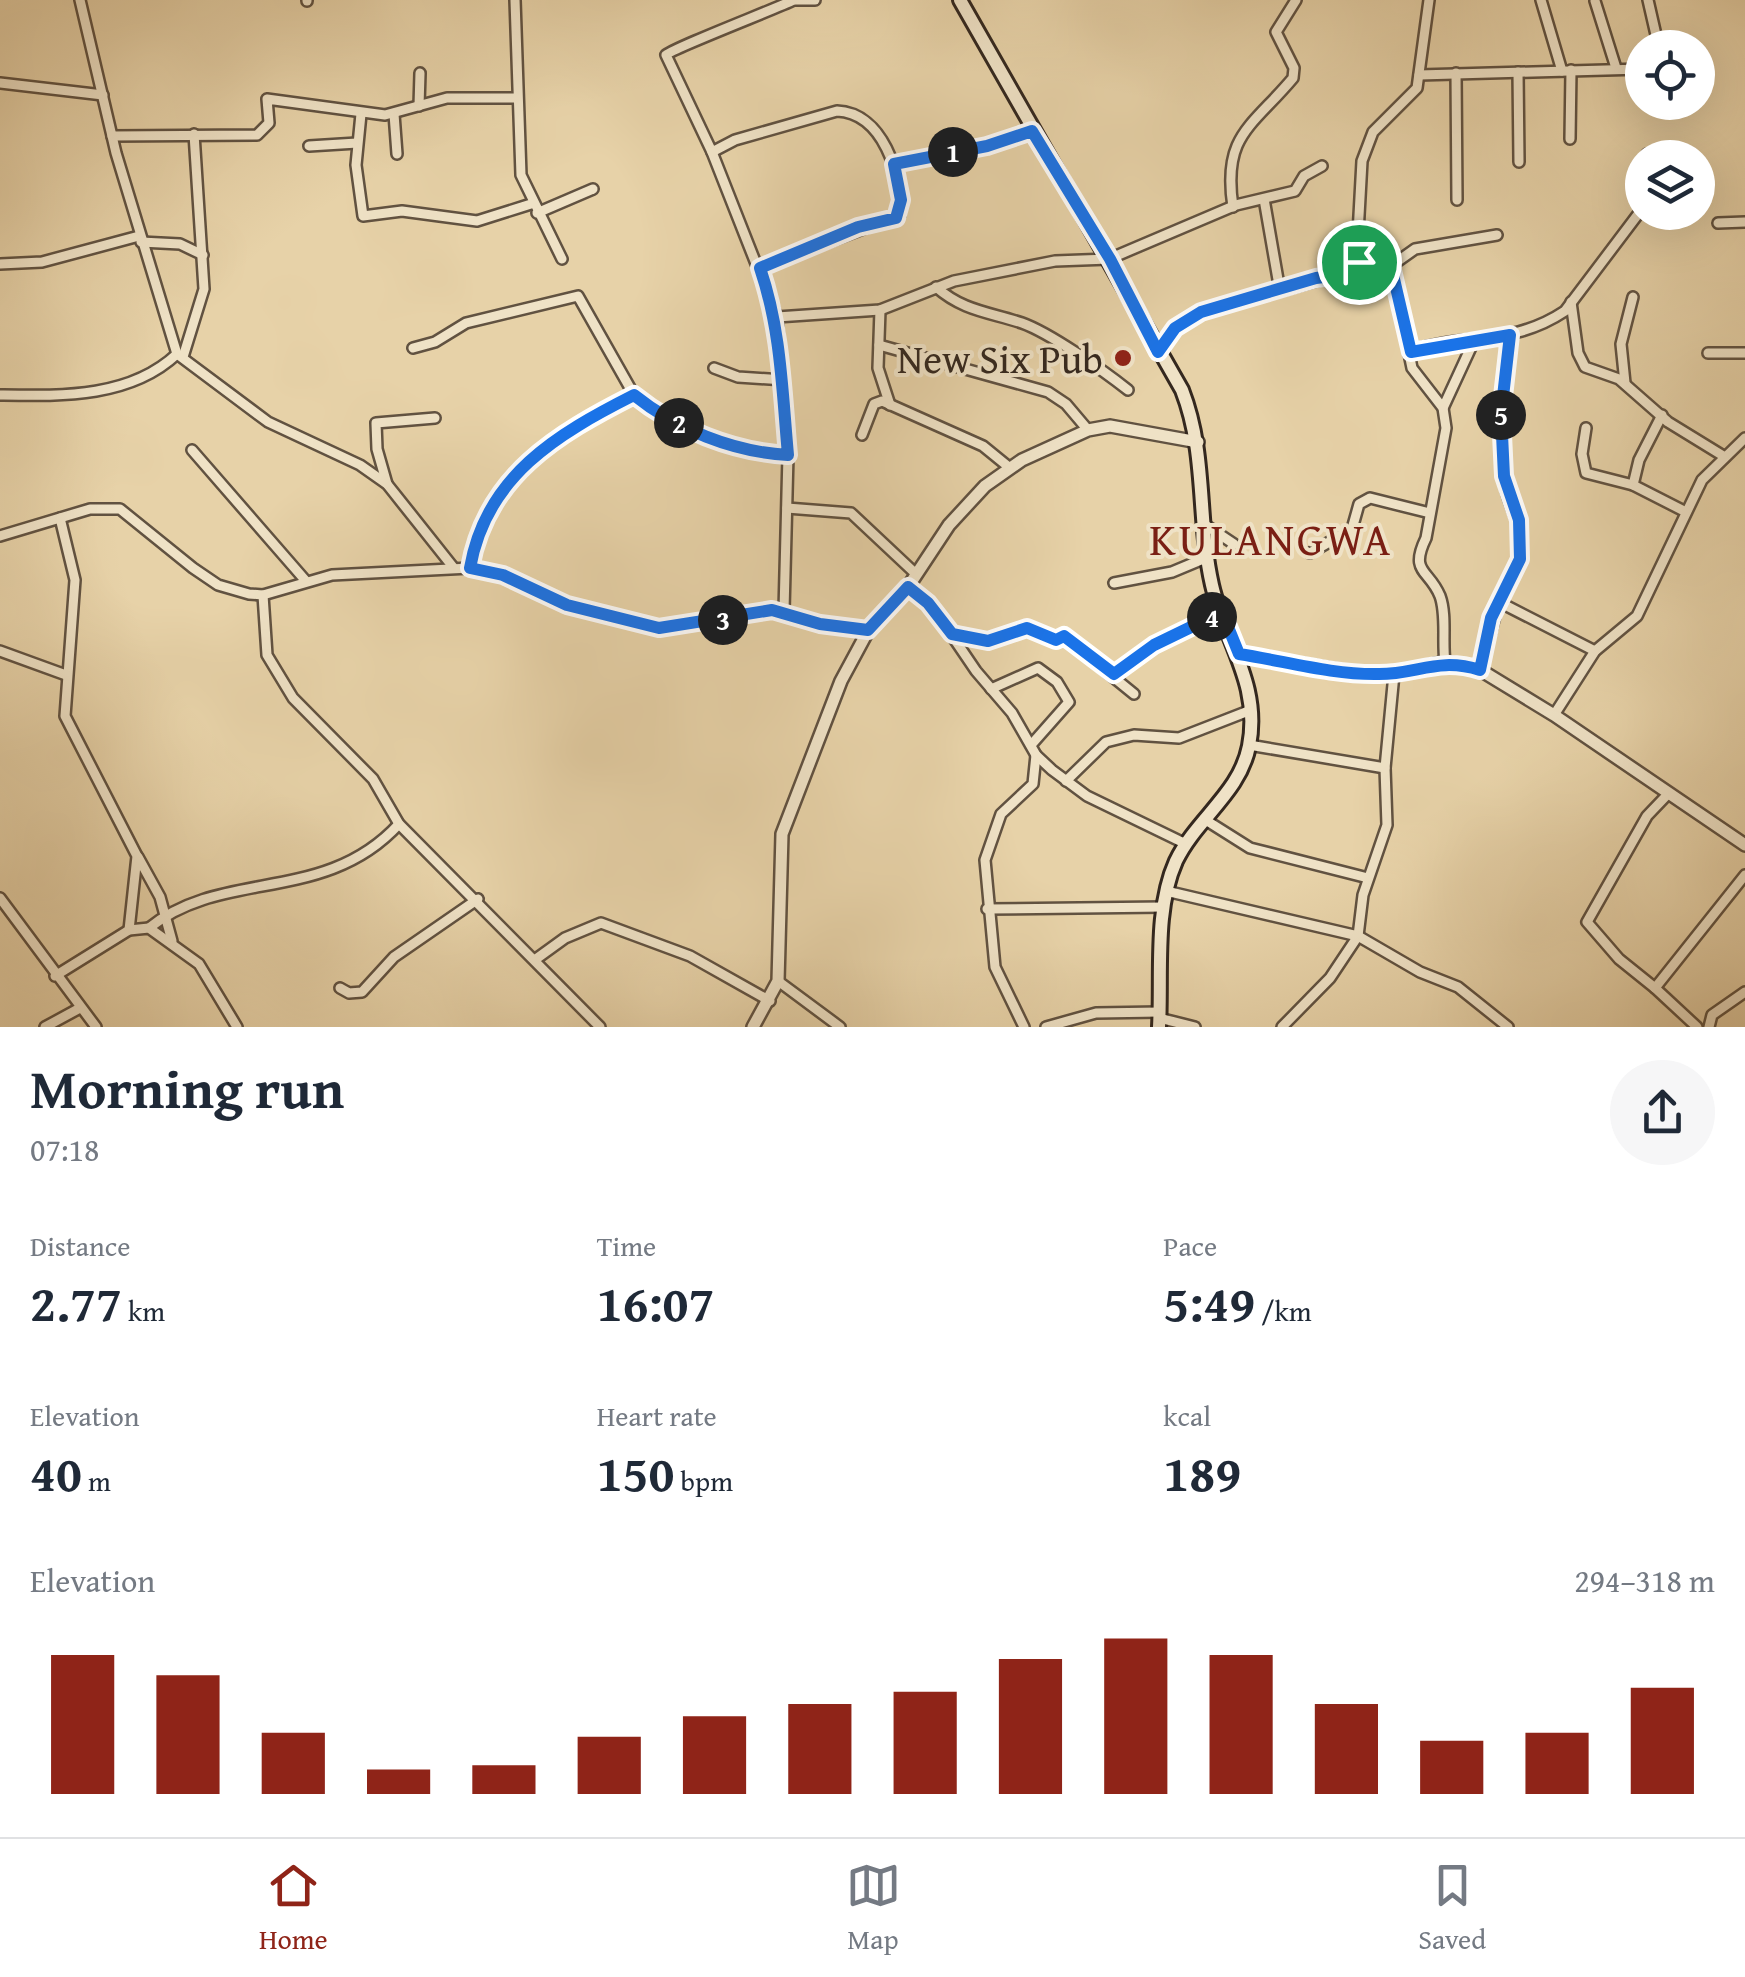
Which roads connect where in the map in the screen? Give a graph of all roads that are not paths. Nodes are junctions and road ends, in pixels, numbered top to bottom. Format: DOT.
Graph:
graph roads {
  1 [pos="80,0"];
  2 [pos="515,0"];
  3 [pos="795,0"];
  4 [pos="816,0"];
  5 [pos="960,0"];
  6 [pos="1296,0"];
  7 [pos="1428,0"];
  8 [pos="1541,0"];
  9 [pos="1648,0"];
  10 [pos="1595,1"];
  11 [pos="1655,30"];
  12 [pos="1616,68"];
  13 [pos="1625,68"];
  14 [pos="1566,70"];
  15 [pos="1456,72"];
  16 [pos="1518,72"];
  17 [pos="420,73"];
  18 [pos="1418,75"];
  19 [pos="0,83"];
  20 [pos="103,95"];
  21 [pos="517,98"];
  22 [pos="418,106"];
  23 [pos="361,114"];
  24 [pos="394,114"];
  25 [pos="1032,131"];
  26 [pos="194,134"];
  27 [pos="112,136"];
  28 [pos="1570,139"];
  29 [pos="357,144"];
  30 [pos="308,146"];
  31 [pos="712,152"];
  32 [pos="397,154"];
  33 [pos="1520,162"];
  34 [pos="894,164"];
  35 [pos="1322,166"];
  36 [pos="593,190"];
  37 [pos="1264,200"];
  38 [pos="1457,200"];
  39 [pos="1233,206"];
  40 [pos="534,208"];
  41 [pos="1745,222"];
  42 [pos="1718,223"];
  43 [pos="1626,230"];
  44 [pos="1497,235"];
  45 [pos="140,238"];
  46 [pos="203,254"];
  47 [pos="562,259"];
  48 [pos="1110,259"];
  49 [pos="1359,262"];
  50 [pos="0,264"];
  51 [pos="1391,266"];
  52 [pos="760,268"];
  53 [pos="936,288"];
  54 [pos="1280,291"];
  55 [pos="1634,297"];
  56 [pos="1571,302"];
  57 [pos="880,310"];
  58 [pos="777,318"];
  59 [pos="1510,335"];
  60 [pos="1473,342"];
  61 [pos="1622,344"];
  62 [pos="879,345"];
  63 [pos="413,348"];
  64 [pos="1158,352"];
  65 [pos="1411,352"];
  66 [pos="1708,353"];
  67 [pos="1745,353"];
  68 [pos="180,356"];
  69 [pos="714,368"];
  70 [pos="1610,376"];
  71 [pos="784,380"];
  72 [pos="1624,383"];
  73 [pos="1128,390"];
  74 [pos="634,395"];
  75 [pos="0,396"];
  76 [pos="890,405"];
  77 [pos="1443,408"];
  78 [pos="1662,415"];
  79 [pos="435,418"];
  80 [pos="1586,428"];
  81 [pos="1088,430"];
  82 [pos="862,435"];
  83 [pos="1745,438"];
  84 [pos="1198,442"];
  85 [pos="192,450"];
  86 [pos="788,455"];
  87 [pos="1725,458"];
  88 [pos="1010,468"];
  89 [pos="387,484"];
  90 [pos="1633,484"];
  91 [pos="787,508"];
  92 [pos="1686,512"];
  93 [pos="1430,514"];
  94 [pos="60,518"];
  95 [pos="1207,526"];
  96 [pos="0,536"];
  97 [pos="1234,544"];
  98 [pos="1310,553"];
  99 [pos="1208,557"];
  100 [pos="454,568"];
  101 [pos="470,568"];
  102 [pos="916,574"];
  103 [pos="304,580"];
  104 [pos="1114,583"];
  105 [pos="908,587"];
  106 [pos="263,596"];
  107 [pos="1499,602"];
  108 [pos="784,610"];
  109 [pos="1222,612"];
  110 [pos="868,630"];
  111 [pos="952,634"];
  112 [pos="0,651"];
  113 [pos="1595,651"];
  114 [pos="1239,654"];
  115 [pos="1445,662"];
  116 [pos="1480,670"];
  117 [pos="1114,674"];
  118 [pos="1394,674"];
  119 [pos="66,675"];
  120 [pos="991,689"];
  121 [pos="1134,694"];
  122 [pos="1251,710"];
  123 [pos="1554,715"];
  124 [pos="1249,745"];
  125 [pos="1034,750"];
  126 [pos="1385,768"];
  127 [pos="1066,781"];
  128 [pos="1668,794"];
  129 [pos="1204,819"];
  130 [pos="399,824"];
  131 [pos="1186,844"];
  132 [pos="1745,845"];
  133 [pos="137,856"];
  134 [pos="1745,875"];
  135 [pos="1368,878"];
  136 [pos="1166,892"];
  137 [pos="0,898"];
  138 [pos="478,899"];
  139 [pos="1164,907"];
  140 [pos="987,910"];
  141 [pos="167,913"];
  142 [pos="5,915"];
  143 [pos="148,928"];
  144 [pos="128,930"];
  145 [pos="1358,936"];
  146 [pos="172,942"];
  147 [pos="536,959"];
  148 [pos="55,976"];
  149 [pos="778,981"];
  150 [pos="340,988"];
  151 [pos="1655,988"];
  152 [pos="1745,992"];
  153 [pos="770,1001"];
  154 [pos="80,1008"];
  155 [pos="1159,1019"];
  156 [pos="755,1026"];
  157 [pos="45,1027"];
  158 [pos="96,1027"];
  159 [pos="237,1027"];
  160 [pos="600,1027"];
  161 [pos="840,1027"];
  162 [pos="1024,1027"];
  163 [pos="1046,1027"];
  164 [pos="1195,1027"];
  165 [pos="1282,1027"];
  166 [pos="1508,1027"];
  167 [pos="1697,1027"];
  168 [pos="1709,1027"];
  1 -- 20 [label="street"];
  2 -- 21 [label="street"];
  3 -- 4 [label="street"];
  3 -- 31 [label="street"];
  5 -- 25 [label="main road"];
  6 -- 39 [label="street"];
  7 -- 18 [label="street"];
  8 -- 14 [label="street"];
  9 -- 11 [label="street"];
  10 -- 12 [label="street"];
  12 -- 13 [label="street"];
  12 -- 14 [label="street"];
  14 -- 16 [label="street"];
  14 -- 28 [label="street"];
  15 -- 16 [label="street"];
  15 -- 18 [label="street"];
  15 -- 38 [label="street"];
  16 -- 33 [label="street"];
  17 -- 22 [label="street"];
  18 -- 49 [label="street"];
  19 -- 20 [label="street"];
  20 -- 27 [label="street"];
  21 -- 22 [label="street"];
  21 -- 40 [label="street"];
  22 -- 24 [label="street"];
  23 -- 24 [label="street"];
  23 -- 26 [label="street"];
  23 -- 29 [label="street"];
  24 -- 32 [label="street"];
  25 -- 34 [label="street"];
  25 -- 48 [label="main road"];
  26 -- 27 [label="street"];
  26 -- 46 [label="street"];
  27 -- 45 [label="street"];
  29 -- 30 [label="street"];
  29 -- 40 [label="street"];
  31 -- 34 [label="street"];
  31 -- 52 [label="street"];
  34 -- 52 [label="street"];
  35 -- 37 [label="street"];
  36 -- 40 [label="street"];
  37 -- 39 [label="street"];
  37 -- 54 [label="street"];
  39 -- 48 [label="street"];
  40 -- 47 [label="street"];
  41 -- 42 [label="street"];
  43 -- 56 [label="street"];
  44 -- 51 [label="street"];
  45 -- 46 [label="street"];
  45 -- 50 [label="street"];
  45 -- 68 [label="street"];
  46 -- 68 [label="street"];
  48 -- 53 [label="street"];
  48 -- 64 [label="main road"];
  49 -- 51 [label="street"];
  49 -- 54 [label="street"];
  51 -- 65 [label="street"];
  52 -- 58 [label="street"];
  53 -- 57 [label="street"];
  53 -- 73 [label="street"];
  54 -- 64 [label="street"];
  55 -- 61 [label="street"];
  56 -- 59 [label="street"];
  56 -- 70 [label="street"];
  57 -- 58 [label="street"];
  57 -- 62 [label="street"];
  58 -- 71 [label="street"];
  59 -- 60 [label="street"];
  59 -- 107 [label="street"];
  60 -- 65 [label="street"];
  60 -- 77 [label="street"];
  61 -- 70 [label="street"];
  61 -- 72 [label="street"];
  62 -- 76 [label="street"];
  62 -- 81 [label="street"];
  63 -- 74 [label="street"];
  64 -- 84 [label="main road"];
  65 -- 77 [label="street"];
  66 -- 67 [label="street"];
  68 -- 75 [label="street"];
  68 -- 89 [label="street"];
  69 -- 71 [label="street"];
  70 -- 72 [label="street"];
  71 -- 86 [label="street"];
  72 -- 78 [label="street"];
  74 -- 86 [label="street"];
  74 -- 101 [label="street"];
  76 -- 82 [label="street"];
  76 -- 88 [label="street"];
  77 -- 93 [label="street"];
  78 -- 87 [label="street"];
  78 -- 90 [label="street"];
  79 -- 89 [label="street"];
  80 -- 90 [label="street"];
  81 -- 84 [label="street"];
  81 -- 88 [label="street"];
  83 -- 87 [label="street"];
  84 -- 95 [label="main road"];
  85 -- 103 [label="street"];
  86 -- 91 [label="street"];
  87 -- 92 [label="street"];
  88 -- 102 [label="street"];
  89 -- 100 [label="street"];
  90 -- 92 [label="street"];
  91 -- 102 [label="street"];
  91 -- 108 [label="street"];
  92 -- 113 [label="street"];
  93 -- 98 [label="street"];
  93 -- 115 [label="street"];
  94 -- 96 [label="street"];
  94 -- 106 [label="street"];
  94 -- 119 [label="street"];
  95 -- 97 [label="street"];
  95 -- 99 [label="main road"];
  99 -- 104 [label="street"];
  99 -- 109 [label="main road"];
  100 -- 101 [label="street"];
  100 -- 103 [label="street"];
  101 -- 108 [label="street"];
  102 -- 105 [label="street"];
  103 -- 106 [label="street"];
  105 -- 110 [label="street"];
  105 -- 111 [label="street"];
  106 -- 130 [label="street"];
  107 -- 113 [label="street"];
  107 -- 116 [label="street"];
  108 -- 110 [label="street"];
  109 -- 114 [label="main road"];
  109 -- 117 [label="street"];
  110 -- 149 [label="street"];
  111 -- 117 [label="street"];
  111 -- 120 [label="street"];
  112 -- 119 [label="street"];
  113 -- 123 [label="street"];
  114 -- 118 [label="street"];
  114 -- 122 [label="main road"];
  115 -- 116 [label="street"];
  115 -- 118 [label="street"];
  116 -- 123 [label="street"];
  117 -- 121 [label="street"];
  118 -- 126 [label="street"];
  119 -- 133 [label="street"];
  120 -- 125 [label="street"];
  120 -- 125 [label="street"];
  122 -- 124 [label="main road"];
  122 -- 127 [label="street"];
  123 -- 128 [label="street"];
  124 -- 126 [label="street"];
  124 -- 129 [label="main road"];
  125 -- 127 [label="street"];
  125 -- 140 [label="street"];
  126 -- 135 [label="street"];
  127 -- 131 [label="street"];
  128 -- 132 [label="street"];
  128 -- 151 [label="street"];
  129 -- 131 [label="main road"];
  129 -- 135 [label="street"];
  130 -- 138 [label="street"];
  130 -- 141 [label="street"];
  131 -- 136 [label="main road"];
  133 -- 141 [label="street"];
  133 -- 144 [label="street"];
  134 -- 151 [label="street"];
  135 -- 145 [label="street"];
  136 -- 139 [label="main road"];
  136 -- 145 [label="street"];
  137 -- 142 [label="street"];
  138 -- 147 [label="street"];
  138 -- 150 [label="street"];
  139 -- 140 [label="street"];
  139 -- 155 [label="main road"];
  140 -- 162 [label="street"];
  141 -- 143 [label="street"];
  141 -- 146 [label="street"];
  142 -- 148 [label="street"];
  143 -- 144 [label="street"];
  143 -- 146 [label="street"];
  144 -- 148 [label="street"];
  145 -- 165 [label="street"];
  145 -- 166 [label="street"];
  146 -- 159 [label="street"];
  147 -- 153 [label="street"];
  147 -- 160 [label="street"];
  148 -- 154 [label="street"];
  149 -- 153 [label="street"];
  149 -- 161 [label="street"];
  151 -- 167 [label="street"];
  152 -- 168 [label="street"];
  153 -- 156 [label="street"];
  154 -- 157 [label="street"];
  154 -- 158 [label="street"];
  155 -- 163 [label="street"];
  155 -- 164 [label="street"];
}
